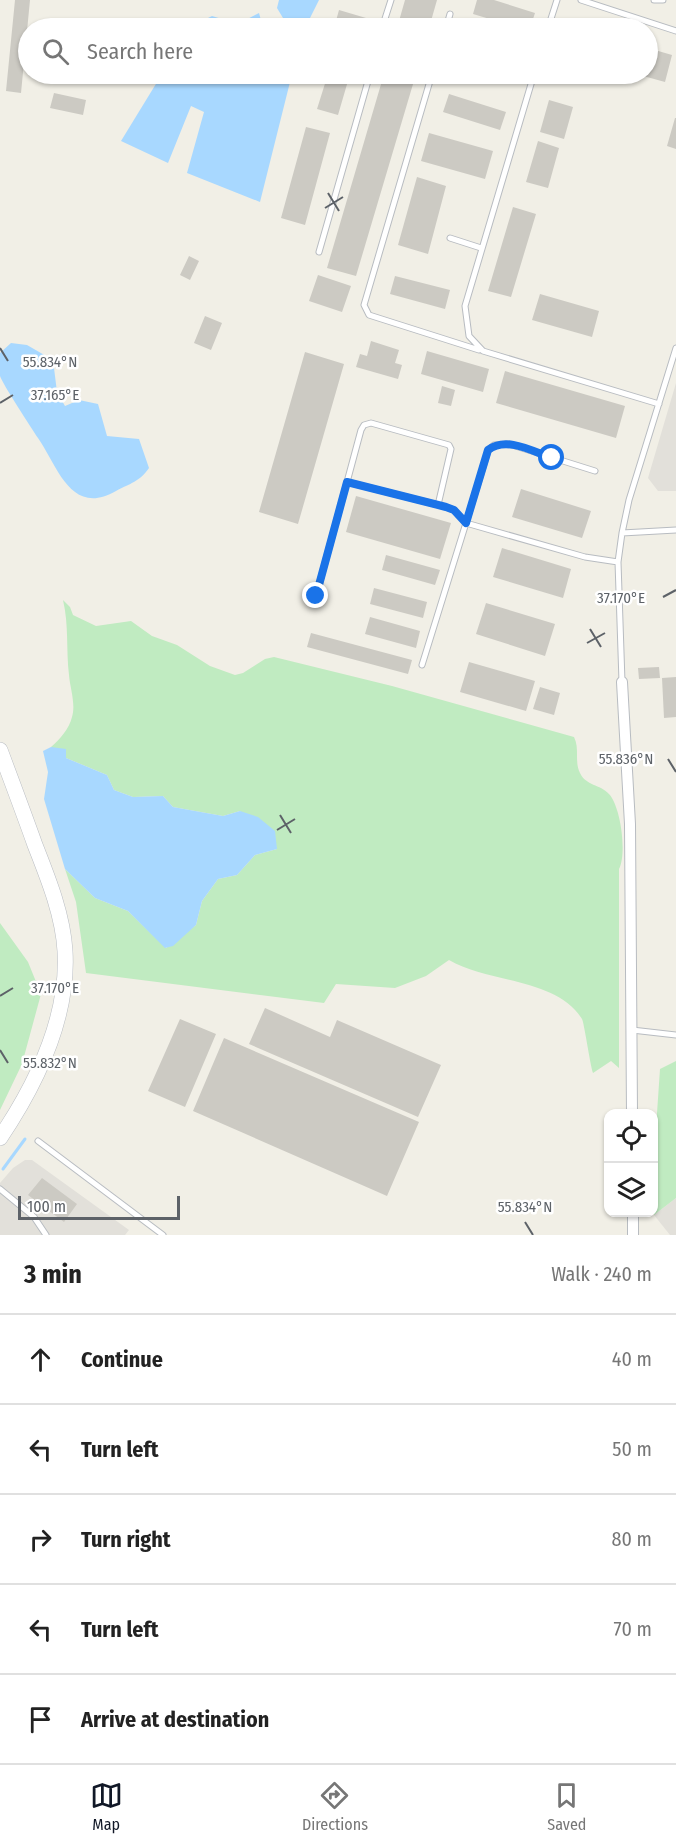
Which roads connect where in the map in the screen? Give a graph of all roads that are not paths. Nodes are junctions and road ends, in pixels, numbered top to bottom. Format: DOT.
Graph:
graph roads {
  1 [pos="390,0"];
  2 [pos="556,0"];
  3 [pos="581,0"];
  4 [pos="654,0"];
  5 [pos="663,0"];
  6 [pos="450,14"];
  7 [pos="385,18"];
  8 [pos="449,18"];
  9 [pos="551,18"];
  10 [pos="636,18"];
  11 [pos="658,25"];
  12 [pos="676,31"];
  13 [pos="367,84"];
  14 [pos="429,84"];
  15 [pos="531,84"];
  16 [pos="450,238"];
  17 [pos="481,248"];
  18 [pos="319,252"];
  19 [pos="676,348"];
  20 [pos="483,351"];
  21 [pos="659,404"];
  22 [pos="595,471"];
  23 [pos="347,482"];
  24 [pos="438,505"];
  25 [pos="466,523"];
  26 [pos="676,530"];
  27 [pos="621,533"];
  28 [pos="618,562"];
  29 [pos="316,596"];
  30 [pos="422,665"];
  31 [pos="622,682"];
  32 [pos="0,750"];
  33 [pos="632,1030"];
  34 [pos="676,1035"];
  35 [pos="632,1109"];
  36 [pos="0,1138"];
  37 [pos="38,1141"];
  38 [pos="0,1189"];
  39 [pos="633,1217"];
  40 [pos="45,1235"];
  41 [pos="163,1235"];
  42 [pos="633,1235"];
  1 -- 7 [label="lane"];
  2 -- 9 [label="lane"];
  3 -- 10 [label="lane"];
  4 -- 5 [label="lane"];
  6 -- 8 [label="lane"];
  11 -- 12 [label="lane"];
  13 -- 18 [label="lane"];
  14 -- 20 [label="lane"];
  15 -- 17 [label="lane"];
  16 -- 17 [label="lane"];
  17 -- 20 [label="lane"];
  19 -- 21 [label="lane"];
  20 -- 21 [label="lane"];
  21 -- 27 [label="lane"];
  22 -- 25 [label="lane"];
  23 -- 24 [label="lane"];
  23 -- 24 [label="lane"];
  23 -- 29 [label="lane"];
  24 -- 25 [label="lane"];
  25 -- 28 [label="lane"];
  25 -- 30 [label="lane"];
  26 -- 27 [label="lane"];
  27 -- 28 [label="lane"];
  28 -- 31 [label="lane"];
  31 -- 33 [label="street"];
  32 -- 36 [label="street"];
  33 -- 34 [label="lane"];
  33 -- 35 [label="street"];
  37 -- 41 [label="lane"];
  38 -- 40 [label="lane"];
  39 -- 42 [label="street"];
}
